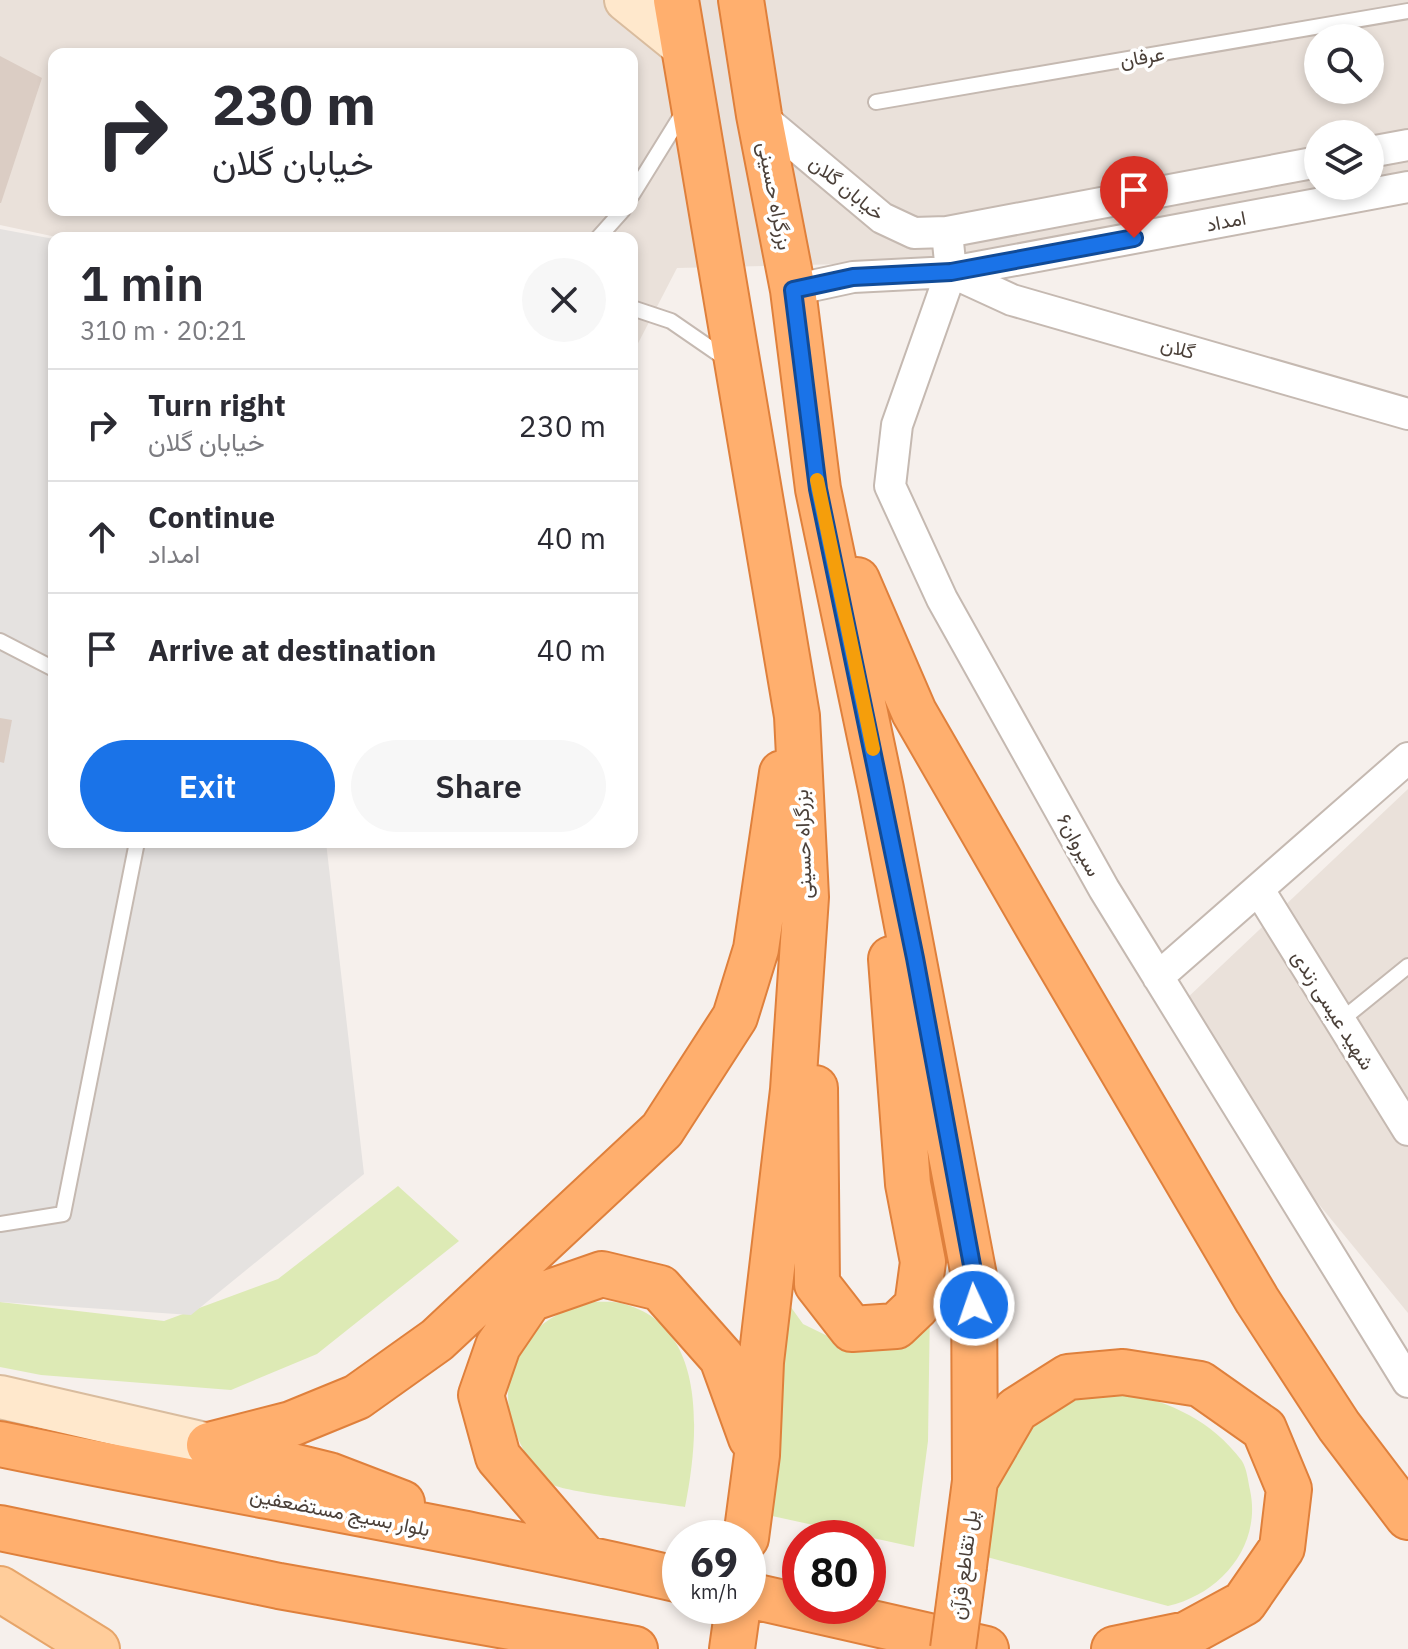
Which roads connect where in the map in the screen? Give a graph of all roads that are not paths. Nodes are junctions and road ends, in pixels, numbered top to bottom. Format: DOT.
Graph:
graph roads {
  1 [pos="626,0"];
  2 [pos="676,0"];
  3 [pos="741,0"];
  4 [pos="1408,11"];
  5 [pos="684,47"];
  6 [pos="692,97"];
  7 [pos="876,102"];
  8 [pos="759,115"];
  9 [pos="1408,145"];
  10 [pos="1384,149"];
  11 [pos="1304,165"];
  12 [pos="638,185"];
  13 [pos="1408,187"];
  14 [pos="618,216"];
  15 [pos="603,232"];
  16 [pos="947,232"];
  17 [pos="951,272"];
  18 [pos="793,290"];
  19 [pos="638,310"];
  20 [pos="737,367"];
  21 [pos="1408,414"];
  22 [pos="818,489"];
  23 [pos="0,641"];
  24 [pos="48,666"];
  25 [pos="797,716"];
  26 [pos="1408,758"];
  27 [pos="881,789"];
  28 [pos="136,848"];
  29 [pos="1259,890"];
  30 [pos="1408,966"];
  31 [pos="1158,977"];
  32 [pos="796,1021"];
  33 [pos="1338,1022"];
  34 [pos="1408,1130"];
  35 [pos="0,1224"];
  36 [pos="1408,1382"];
  37 [pos="0,1397"];
  38 [pos="0,1444"];
  39 [pos="209,1445"];
  40 [pos="757,1455"];
  41 [pos="975,1481"];
  42 [pos="1408,1517"];
  43 [pos="748,1520"];
  44 [pos="0,1528"];
  45 [pos="511,1544"];
  46 [pos="584,1557"];
  47 [pos="662,1576"];
  48 [pos="0,1589"];
  49 [pos="766,1599"];
  50 [pos="735,1624"];
  51 [pos="558,1643"];
  52 [pos="97,1649"];
  53 [pos="635,1649"];
  54 [pos="732,1649"];
  55 [pos="953,1649"];
  56 [pos="986,1649"];
  57 [pos="1114,1649"];
  1 -- 5 [label="street"];
  2 -- 5 [label="highway, بزرگراه حسینی"];
  3 -- 8 [label="highway, بزرگراه حسینی"];
  4 -- 7 [label="lane, عرفان"];
  5 -- 6 [label="highway, بزرگراه حسینی"];
  6 -- 12 [label="lane"];
  6 -- 20 [label="highway, بزرگراه حسینی"];
  8 -- 16 [label="street, خیابان گلان"];
  8 -- 18 [label="highway, بزرگراه حسینی"];
  9 -- 10 [label="street"];
  11 -- 16 [label="street, امداد"];
  13 -- 17 [label="street, امداد"];
  14 -- 15 [label="lane"];
  16 -- 17 [label="street"];
  17 -- 18 [label="street"];
  17 -- 21 [label="street, گلان"];
  17 -- 31 [label="street, سیروان۶"];
  18 -- 22 [label="highway, بزرگراه حسینی"];
  19 -- 20 [label="lane"];
  20 -- 25 [label="highway, بزرگراه حسینی"];
  22 -- 27 [label="highway, بزرگراه حسینی"];
  22 -- 42 [label="highway"];
  23 -- 24 [label="lane"];
  25 -- 32 [label="highway, بزرگراه حسینی"];
  25 -- 39 [label="highway"];
  26 -- 29 [label="street"];
  27 -- 32 [label="highway"];
  27 -- 41 [label="highway, بزرگراه حسینی"];
  28 -- 35 [label="lane"];
  29 -- 31 [label="street"];
  29 -- 33 [label="street, شهید عیسی زندی"];
  30 -- 33 [label="lane"];
  31 -- 36 [label="street, سیروان۶"];
  32 -- 40 [label="highway, بزرگراه حسینی"];
  33 -- 34 [label="street, شهید عیسی زندی"];
  37 -- 39 [label="street"];
  38 -- 45 [label="highway, بلوار بسیج مستضعفین"];
  39 -- 45 [label="highway"];
  40 -- 43 [label="highway"];
  40 -- 46 [label="highway"];
  41 -- 55 [label="highway, پل تقاطع قرآن, bridge"];
  41 -- 57 [label="highway"];
  44 -- 51 [label="highway"];
  45 -- 46 [label="highway, بلوار بسیج مستضعفین"];
  46 -- 47 [label="highway, بلوار بسیج مستضعفین"];
  48 -- 52 [label="main road"];
  49 -- 56 [label="highway"];
  50 -- 54 [label="highway"];
  51 -- 53 [label="highway"];
}
